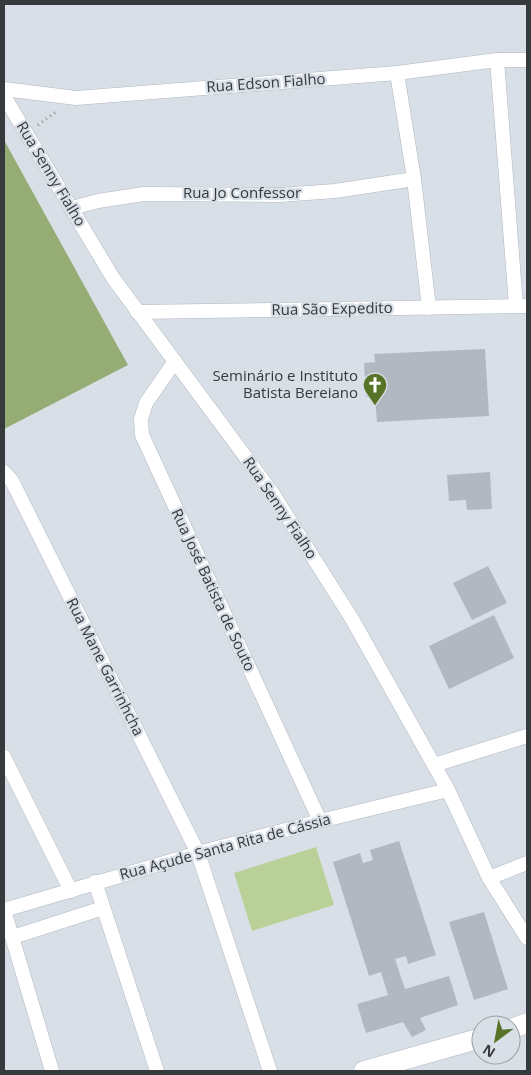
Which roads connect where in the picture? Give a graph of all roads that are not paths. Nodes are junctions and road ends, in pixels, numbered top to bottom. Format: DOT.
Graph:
graph roads {
  1 [pos="497,60"];
  2 [pos="527,60"];
  3 [pos="397,73"];
  4 [pos="4,89"];
  5 [pos="4,96"];
  6 [pos="414,179"];
  7 [pos="72,208"];
  8 [pos="522,306"];
  9 [pos="429,308"];
  10 [pos="137,312"];
  11 [pos="175,360"];
  12 [pos="8,477"];
  13 [pos="527,736"];
  14 [pos="4,757"];
  15 [pos="434,766"];
  16 [pos="448,790"];
  17 [pos="320,821"];
  18 [pos="198,853"];
  19 [pos="527,863"];
  20 [pos="489,878"];
  21 [pos="95,882"];
  22 [pos="71,891"];
  23 [pos="103,908"];
  24 [pos="4,910"];
  25 [pos="13,937"];
  26 [pos="527,938"];
  27 [pos="471,1041"];
  28 [pos="52,1071"];
  29 [pos="157,1071"];
  30 [pos="270,1071"];
  31 [pos="364,1071"];
  1 -- 2 [label="street, Rua Edson Fialho"];
  1 -- 3 [label="street, Rua Edson Fialho"];
  1 -- 8 [label="street"];
  3 -- 4 [label="street, Rua Edson Fialho"];
  3 -- 6 [label="street"];
  5 -- 7 [label="street, Rua Senny Fialho"];
  6 -- 7 [label="street, Rua Jo Confessor"];
  6 -- 9 [label="street"];
  7 -- 10 [label="street, Rua Senny Fialho"];
  8 -- 9 [label="street, Rua São Expedito"];
  9 -- 10 [label="street, Rua São Expedito"];
  10 -- 11 [label="street, Rua Senny Fialho"];
  11 -- 15 [label="street, Rua Senny Fialho"];
  11 -- 17 [label="street, Rua José Batista de Souto"];
  12 -- 18 [label="street, Rua Mane Garrinhcha"];
  13 -- 15 [label="street"];
  14 -- 22 [label="street"];
  15 -- 16 [label="street, Rua Senny Fialho"];
  16 -- 17 [label="street, Rua Açude Santa Rita de Cássia"];
  16 -- 20 [label="street, Rua Senny Fialho"];
  17 -- 18 [label="street, Rua Açude Santa Rita de Cássia"];
  18 -- 21 [label="street, Rua Açude Santa Rita de Cássia"];
  18 -- 30 [label="street, Rua Mane Garrinhcha"];
  19 -- 20 [label="street"];
  20 -- 26 [label="street, Rua Senny Fialho"];
  21 -- 22 [label="street, Rua Açude Santa Rita de Cássia"];
  21 -- 23 [label="street"];
  22 -- 24 [label="street, Rua Açude Santa Rita de Cássia"];
  23 -- 25 [label="street"];
  23 -- 29 [label="street"];
  24 -- 25 [label="street"];
  25 -- 28 [label="street"];
  27 -- 31 [label="street"];
}
